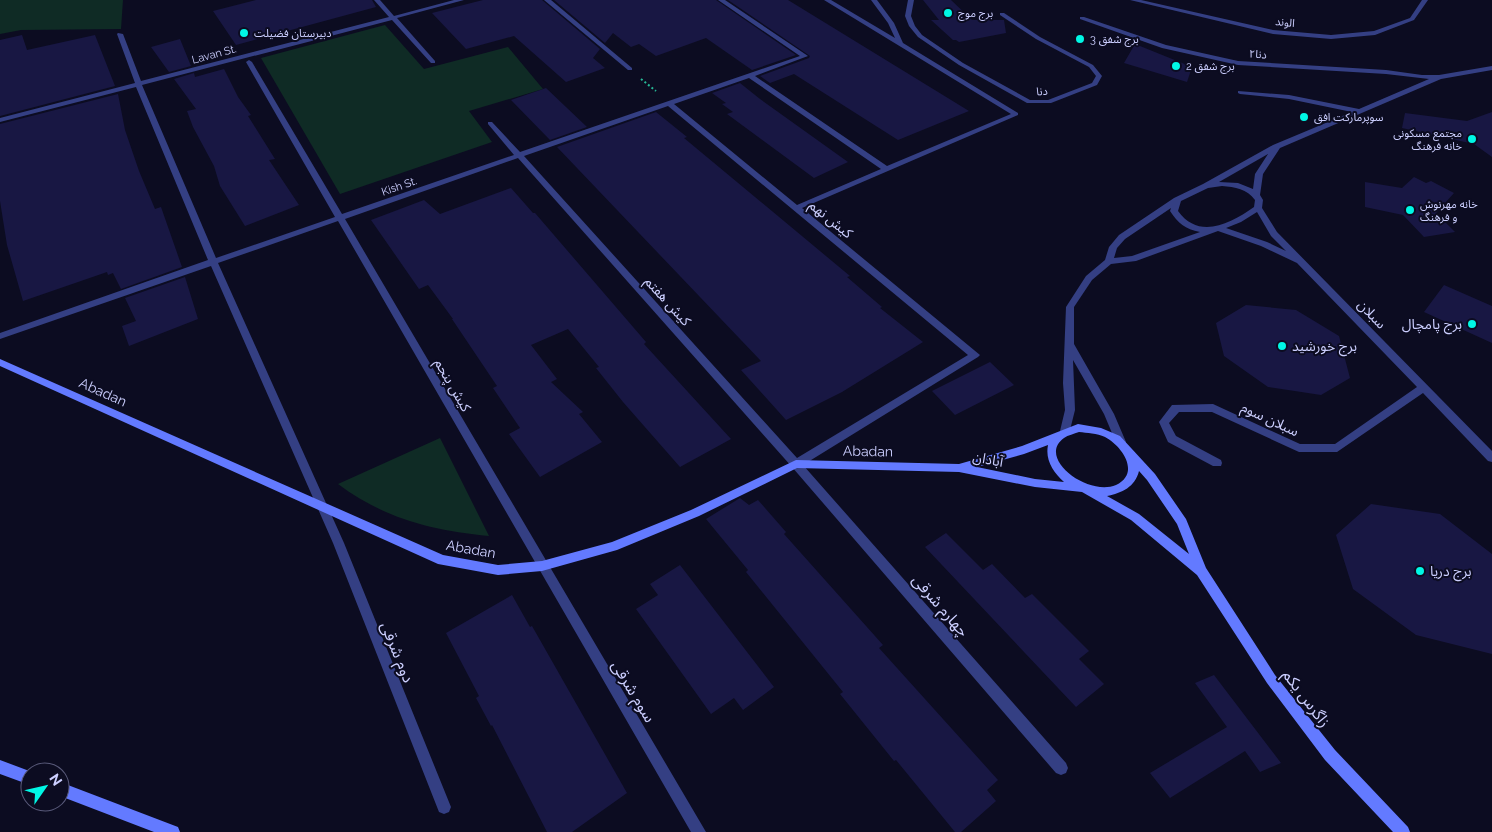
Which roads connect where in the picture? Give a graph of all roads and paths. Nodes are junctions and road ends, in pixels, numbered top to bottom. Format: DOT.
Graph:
graph roads {
  1 [pos="377,0"];
  2 [pos="461,0"];
  3 [pos="547,0"];
  4 [pos="721,0"];
  5 [pos="827,0"];
  6 [pos="874,0"];
  7 [pos="911,0"];
  8 [pos="1133,0"];
  9 [pos="1425,0"];
  10 [pos="1002,14"];
  11 [pos="393,18"];
  12 [pos="1082,18"];
  13 [pos="120,34"];
  14 [pos="900,43"];
  15 [pos="249,62"];
  16 [pos="433,62"];
  17 [pos="1492,68"];
  18 [pos="630,69"];
  19 [pos="750,75"];
  20 [pos="1439,77"];
  21 [pos="138,84"];
  22 [pos="1240,92"];
  23 [pos="669,103"];
  24 [pos="1358,111"];
  25 [pos="0,120"];
  26 [pos="490,122"];
  27 [pos="1276,148"];
  28 [pos="520,155"];
  29 [pos="886,169"];
  30 [pos="1206,186"];
  31 [pos="1256,194"];
  32 [pos="1177,200"];
  33 [pos="796,208"];
  34 [pos="1258,208"];
  35 [pos="341,218"];
  36 [pos="1221,229"];
  37 [pos="1211,230"];
  38 [pos="1109,261"];
  39 [pos="212,262"];
  40 [pos="1304,264"];
  41 [pos="0,336"];
  42 [pos="1069,344"];
  43 [pos="0,362"];
  44 [pos="1424,388"];
  45 [pos="1066,431"];
  46 [pos="1056,438"];
  47 [pos="1120,442"];
  48 [pos="1129,453"];
  49 [pos="1492,458"];
  50 [pos="1217,463"];
  51 [pos="796,464"];
  52 [pos="959,468"];
  53 [pos="1084,488"];
  54 [pos="323,508"];
  55 [pos="542,566"];
  56 [pos="1201,572"];
  57 [pos="0,767"];
  58 [pos="1061,768"];
  59 [pos="20,774"];
  60 [pos="70,793"];
  61 [pos="444,807"];
  62 [pos="173,832"];
  63 [pos="699,832"];
  64 [pos="1403,832"];
  1 -- 11 [label="street"];
  2 -- 11 [label="street, Lavan St."];
  3 -- 18 [label="street"];
  4 -- 19 [label="street, Kish St."];
  5 -- 14 [label="street"];
  6 -- 14 [label="street"];
  7 -- 10 [label="street, دنا"];
  8 -- 9 [label="street, الوند"];
  11 -- 16 [label="street"];
  11 -- 21 [label="street, Lavan St."];
  12 -- 20 [label="street, دنا۲"];
  13 -- 21 [label="street, دوم شرقی"];
  14 -- 29 [label="street"];
  15 -- 35 [label="street, کیش پنجم"];
  17 -- 20 [label="street"];
  18 -- 23 [label="path"];
  19 -- 23 [label="street, Kish St."];
  19 -- 29 [label="street"];
  20 -- 24 [label="street"];
  21 -- 25 [label="street, Lavan St."];
  21 -- 39 [label="street, دوم شرقی"];
  22 -- 24 [label="street"];
  23 -- 28 [label="street, Kish St."];
  23 -- 33 [label="street, کیش نهم"];
  24 -- 27 [label="street"];
  26 -- 28 [label="street, کیش هفتم"];
  27 -- 30 [label="street"];
  27 -- 31 [label="street"];
  28 -- 35 [label="street, Kish St."];
  28 -- 51 [label="street, کیش هفتم"];
  29 -- 33 [label="street"];
  30 -- 31 [label="street"];
  30 -- 32 [label="street"];
  31 -- 34 [label="street"];
  32 -- 37 [label="street"];
  32 -- 38 [label="street"];
  33 -- 51 [label="street, کیش نهم"];
  34 -- 36 [label="street"];
  34 -- 40 [label="street, سبلان"];
  35 -- 39 [label="street, Kish St."];
  35 -- 55 [label="street, کیش پنجم"];
  36 -- 37 [label="street"];
  36 -- 40 [label="street"];
  37 -- 38 [label="street"];
  38 -- 42 [label="street"];
  39 -- 41 [label="street, Kish St."];
  39 -- 54 [label="street, دوم شرقی"];
  40 -- 44 [label="street, سبلان"];
  42 -- 45 [label="street"];
  42 -- 47 [label="street"];
  43 -- 54 [label="main road, Abadan"];
  44 -- 49 [label="street, سبلان"];
  44 -- 50 [label="street, سبلان سوم"];
  45 -- 46 [label="main road"];
  45 -- 47 [label="main road"];
  46 -- 52 [label="main road, آبادان"];
  46 -- 53 [label="main road"];
  47 -- 48 [label="main road"];
  48 -- 53 [label="main road"];
  48 -- 56 [label="main road, زاگرس یکم"];
  51 -- 52 [label="main road, Abadan"];
  51 -- 55 [label="main road, Abadan"];
  51 -- 58 [label="street, چهارم شرقی"];
  52 -- 53 [label="main road, آبادان"];
  53 -- 56 [label="main road, زاگرس یکم"];
  54 -- 55 [label="main road, Abadan"];
  54 -- 61 [label="street, دوم شرقی"];
  55 -- 63 [label="street, سوم شرقی"];
  56 -- 64 [label="main road, زاگرس یکم"];
  57 -- 59 [label="main road"];
  60 -- 62 [label="main road"];
}
